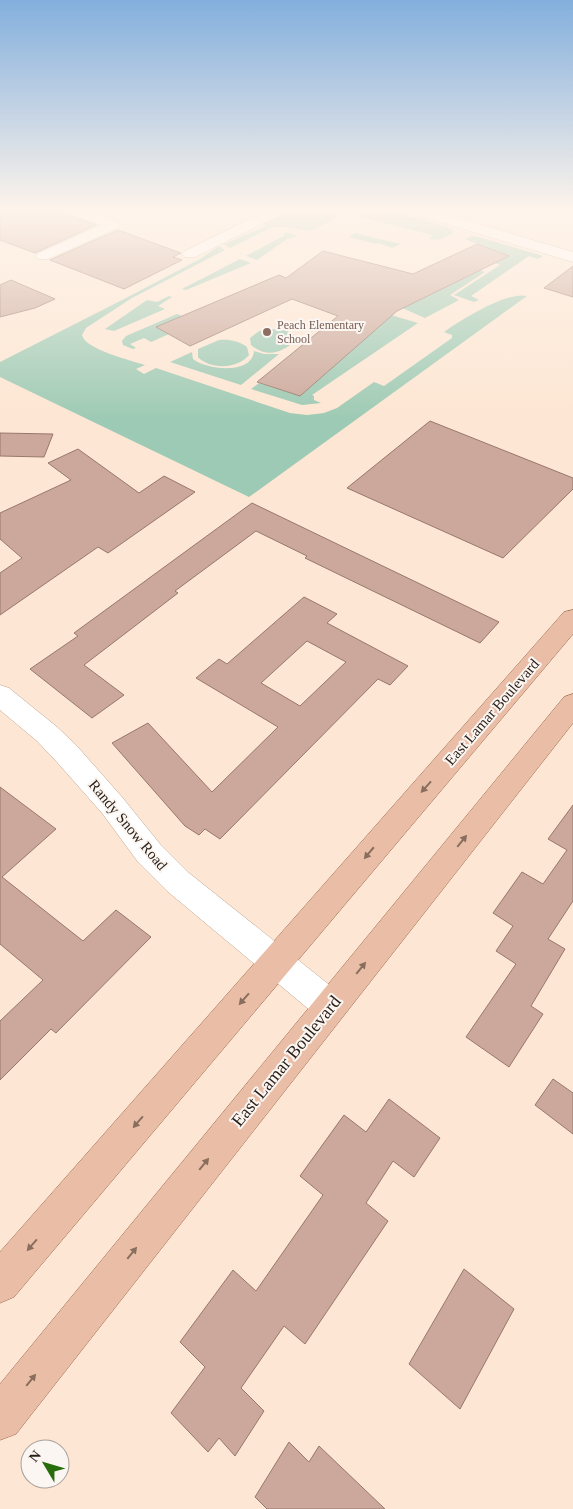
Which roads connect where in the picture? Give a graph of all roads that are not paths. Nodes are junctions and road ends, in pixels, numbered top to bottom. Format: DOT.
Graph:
graph roads {
  1 [pos="573,618"];
  2 [pos="0,695"];
  3 [pos="573,704"];
  4 [pos="276,962"];
  5 [pos="330,1006"];
  6 [pos="0,1282"];
  7 [pos="0,1418"];
  1 -- 4 [label="main road, East Lamar Boulevard, one-way"];
  2 -- 4 [label="street, Randy Snow Road"];
  5 -- 3 [label="main road, East Lamar Boulevard, one-way"];
  4 -- 5 [label="street, Randy Snow Road"];
  4 -- 6 [label="main road, East Lamar Boulevard, one-way"];
  7 -- 5 [label="main road, East Lamar Boulevard, one-way"];
}
